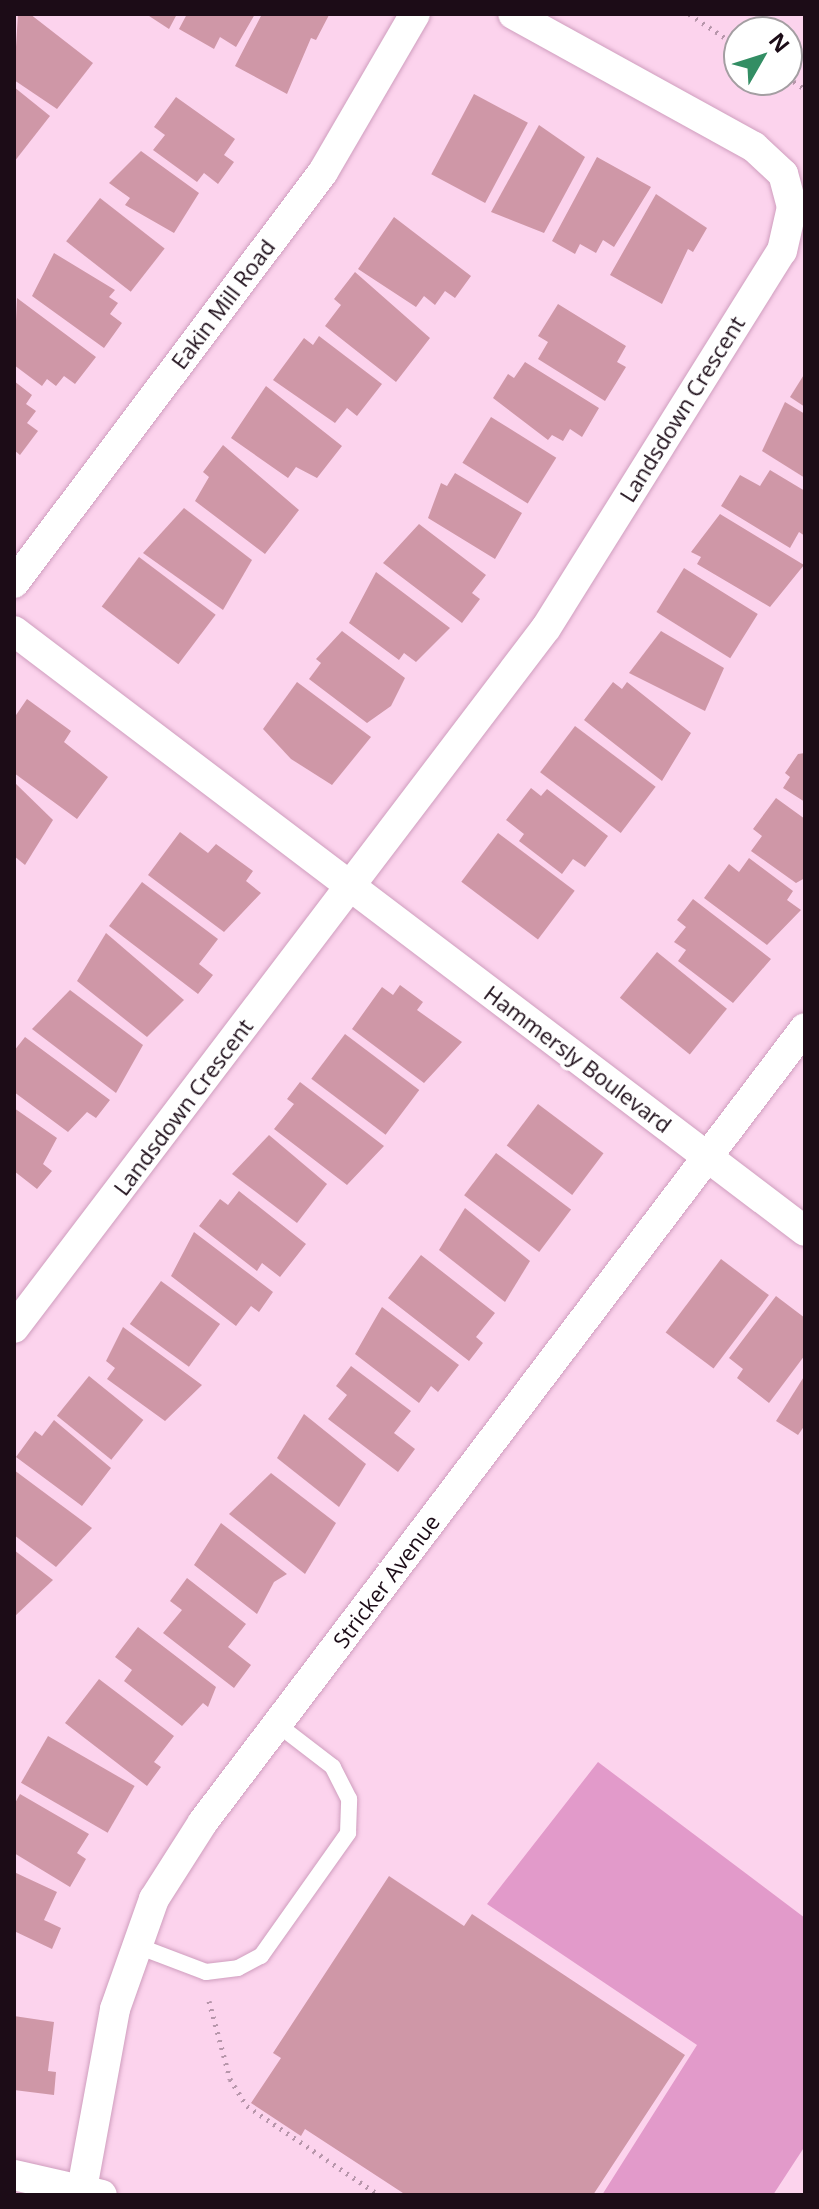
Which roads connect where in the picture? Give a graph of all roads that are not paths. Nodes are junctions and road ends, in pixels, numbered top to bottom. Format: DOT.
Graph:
graph roads {
  1 [pos="415,14"];
  2 [pos="513,14"];
  3 [pos="14,583"];
  4 [pos="14,631"];
  5 [pos="351,887"];
  6 [pos="805,1028"];
  7 [pos="708,1157"];
  8 [pos="805,1231"];
  9 [pos="14,1328"];
  10 [pos="277,1724"];
  11 [pos="135,1945"];
  12 [pos="14,2175"];
  13 [pos="92,2192"];
  1 -- 3 [label="street, Eakin Mill Road"];
  2 -- 5 [label="street, Landsdown Crescent"];
  4 -- 5 [label="street"];
  5 -- 7 [label="street, Hammersly Boulevard"];
  5 -- 9 [label="street, Landsdown Crescent"];
  6 -- 7 [label="street, Stricker Avenue"];
  7 -- 8 [label="street, Hammersly Boulevard"];
  7 -- 10 [label="street, Stricker Avenue"];
  10 -- 11 [label="street, Stricker Avenue"];
  10 -- 11 [label="lane"];
  11 -- 13 [label="street, Stricker Avenue"];
  12 -- 13 [label="street"];
}
